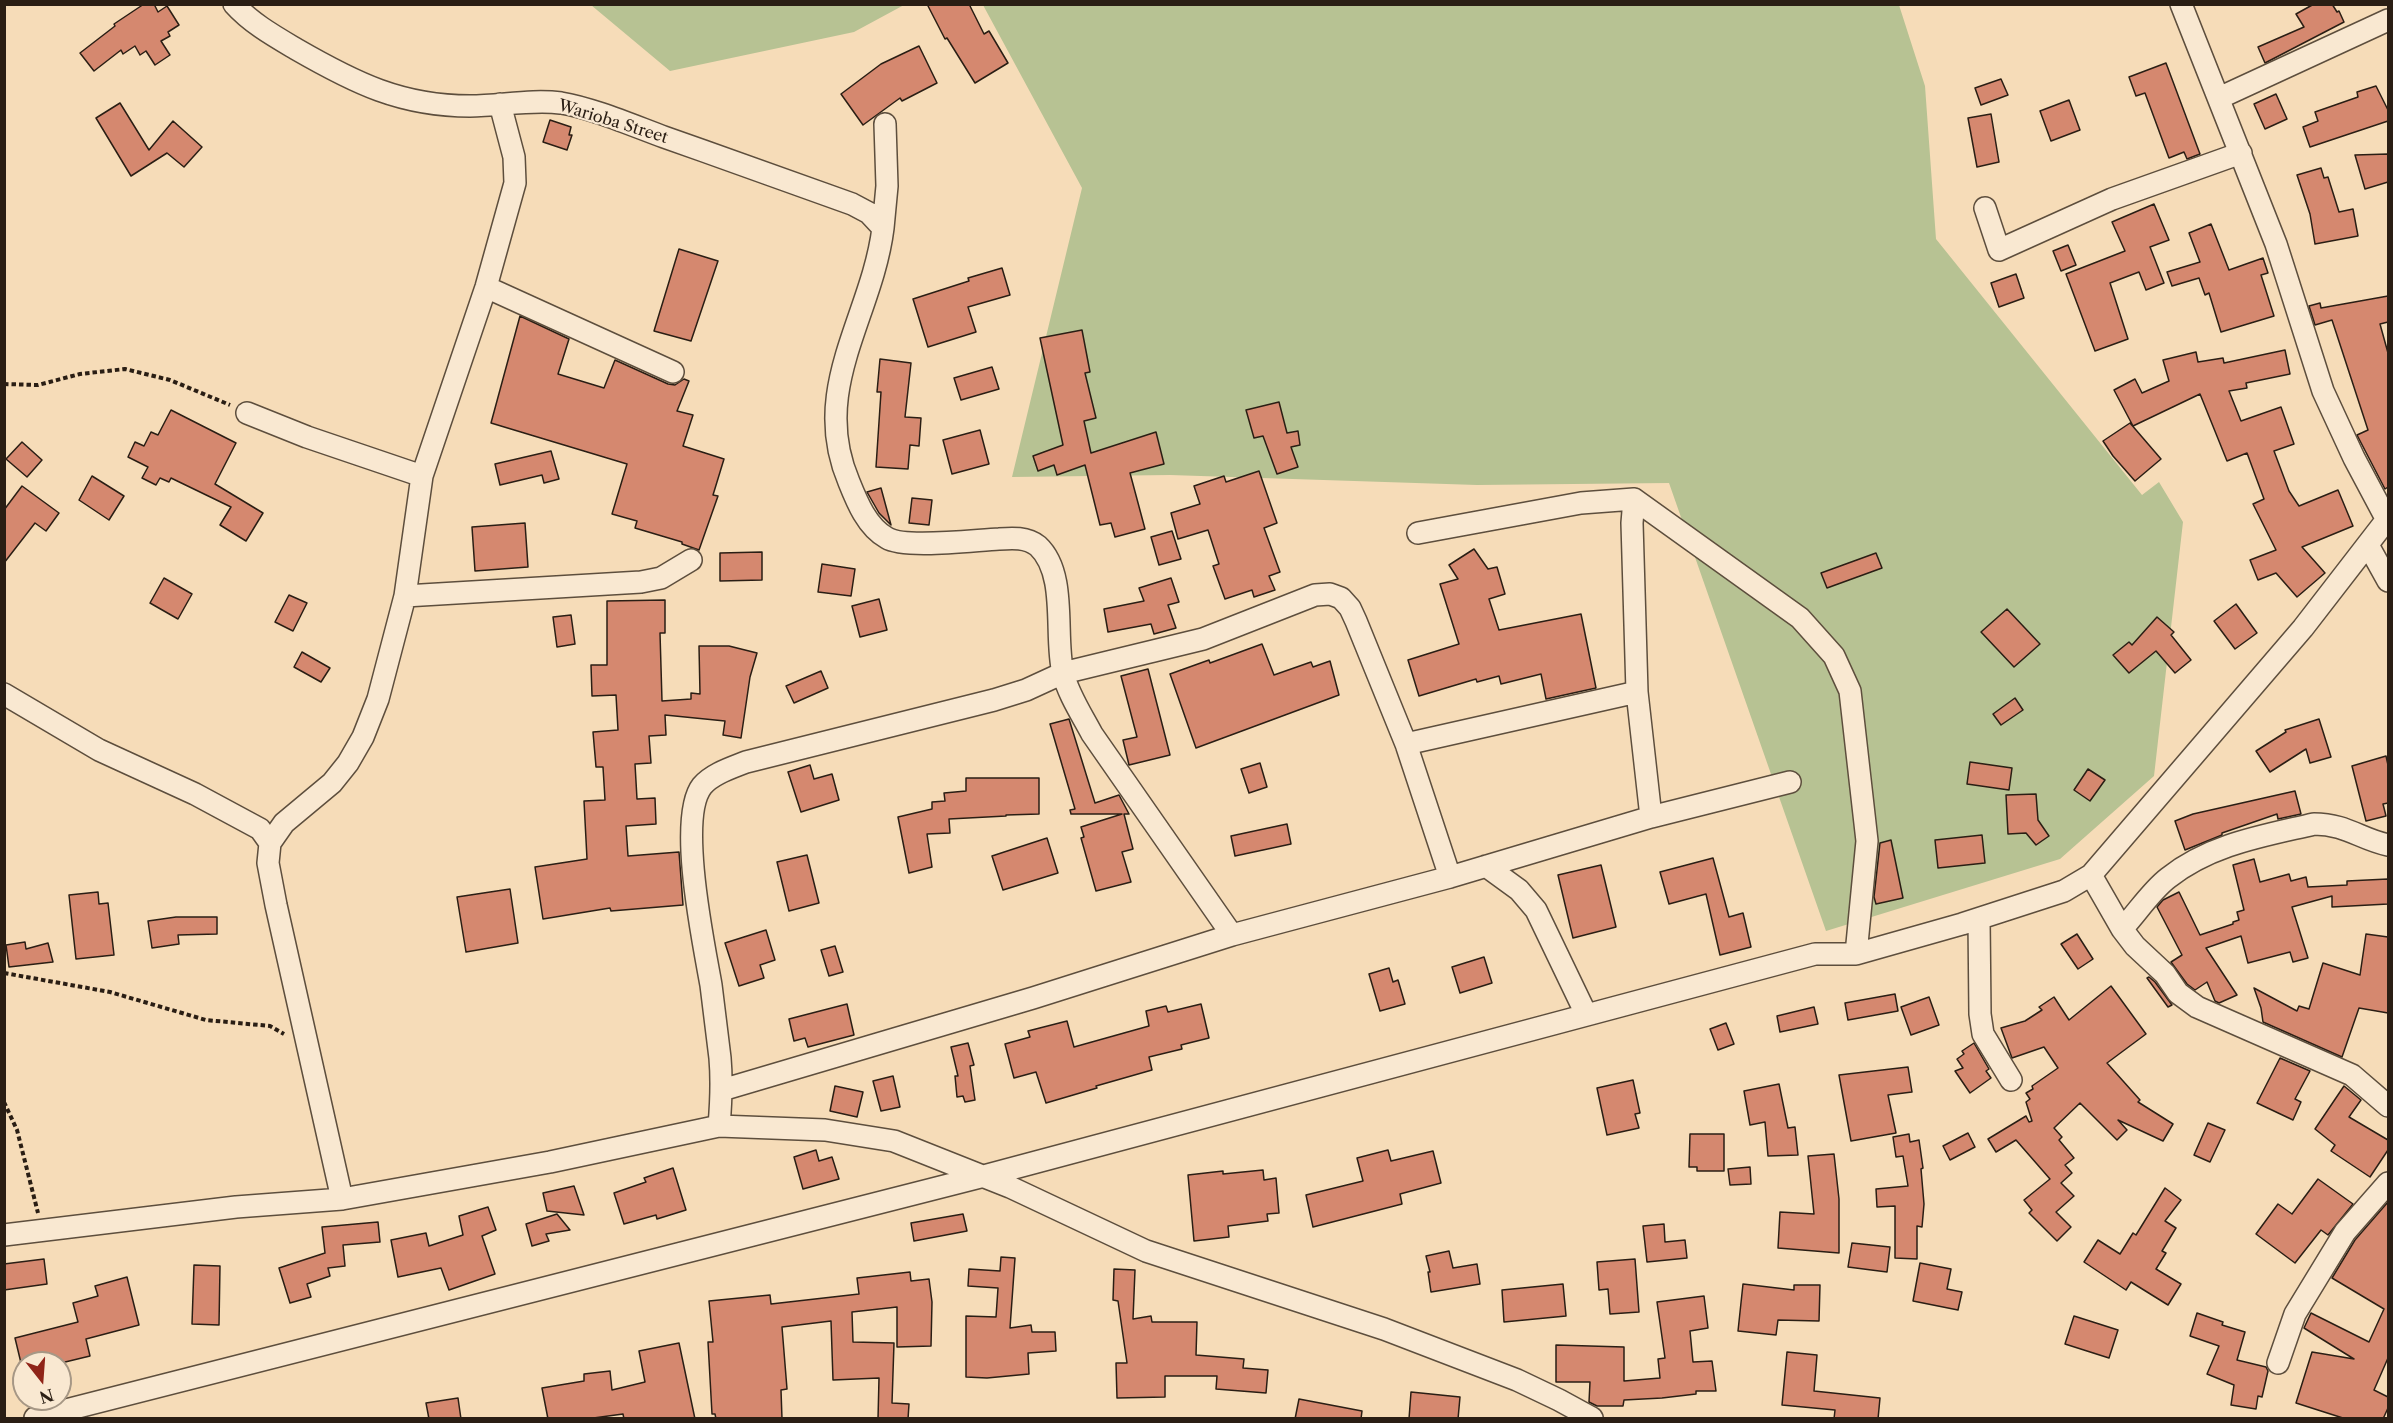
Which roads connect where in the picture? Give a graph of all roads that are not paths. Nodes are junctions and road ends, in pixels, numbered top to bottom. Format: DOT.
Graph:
graph roads {
  1 [pos="234,4"];
  2 [pos="2181,4"];
  3 [pos="2388,20"];
  4 [pos="2219,98"];
  5 [pos="500,104"];
  6 [pos="885,124"];
  7 [pos="2241,153"];
  8 [pos="1985,208"];
  9 [pos="884,228"];
  10 [pos="486,287"];
  11 [pos="673,372"];
  12 [pos="247,413"];
  13 [pos="422,476"];
  14 [pos="1634,500"];
  15 [pos="2388,519"];
  16 [pos="1418,532"];
  17 [pos="2368,545"];
  18 [pos="691,560"];
  19 [pos="2388,582"];
  20 [pos="405,596"];
  21 [pos="1063,673"];
  22 [pos="1637,692"];
  23 [pos="4,694"];
  24 [pos="1406,744"];
  25 [pos="1790,782"];
  26 [pos="1651,817"];
  27 [pos="270,843"];
  28 [pos="2388,845"];
  29 [pos="1486,866"];
  30 [pos="2091,875"];
  31 [pos="1450,877"];
  32 [pos="1978,919"];
  33 [pos="2122,929"];
  34 [pos="1232,934"];
  35 [pos="1815,954"];
  36 [pos="1856,954"];
  37 [pos="1586,1014"];
  38 [pos="1444,1052"];
  39 [pos="2011,1080"];
  40 [pos="722,1090"];
  41 [pos="2388,1106"];
  42 [pos="719,1126"];
  43 [pos="984,1176"];
  44 [pos="2388,1183"];
  45 [pos="342,1199"];
  46 [pos="4,1235"];
  47 [pos="2278,1363"];
  48 [pos="102,1411"];
  49 [pos="35,1419"];
  50 [pos="1592,1419"];
  1 -- 5 [label="street, Warioba Street"];
  2 -- 4 [label="street"];
  3 -- 4 [label="street"];
  4 -- 7 [label="street"];
  5 -- 9 [label="street, Warioba Street"];
  5 -- 10 [label="street"];
  6 -- 9 [label="street"];
  7 -- 8 [label="street"];
  7 -- 15 [label="street"];
  9 -- 21 [label="street"];
  10 -- 11 [label="street"];
  10 -- 13 [label="street"];
  12 -- 13 [label="street"];
  13 -- 20 [label="street"];
  14 -- 16 [label="street"];
  14 -- 22 [label="street"];
  14 -- 36 [label="street"];
  15 -- 17 [label="street"];
  17 -- 19 [label="street"];
  17 -- 30 [label="street"];
  18 -- 20 [label="street"];
  20 -- 27 [label="street"];
  21 -- 24 [label="street"];
  21 -- 34 [label="street"];
  21 -- 40 [label="street"];
  22 -- 24 [label="street"];
  22 -- 26 [label="street"];
  23 -- 27 [label="street"];
  24 -- 31 [label="street"];
  25 -- 26 [label="street"];
  26 -- 29 [label="street"];
  27 -- 45 [label="street"];
  28 -- 33 [label="street"];
  29 -- 31 [label="street"];
  29 -- 37 [label="street"];
  30 -- 32 [label="street"];
  30 -- 33 [label="street"];
  31 -- 34 [label="street"];
  32 -- 36 [label="street"];
  32 -- 39 [label="street"];
  33 -- 41 [label="street"];
  34 -- 40 [label="street"];
  35 -- 36 [label="street"];
  35 -- 37 [label="street"];
  35 -- 38 [label="street"];
  37 -- 38 [label="street"];
  38 -- 43 [label="street"];
  40 -- 42 [label="street"];
  42 -- 43 [label="street"];
  42 -- 45 [label="street"];
  43 -- 48 [label="street"];
  43 -- 50 [label="street"];
  44 -- 47 [label="street"];
  45 -- 46 [label="street"];
  48 -- 49 [label="street"];
}
